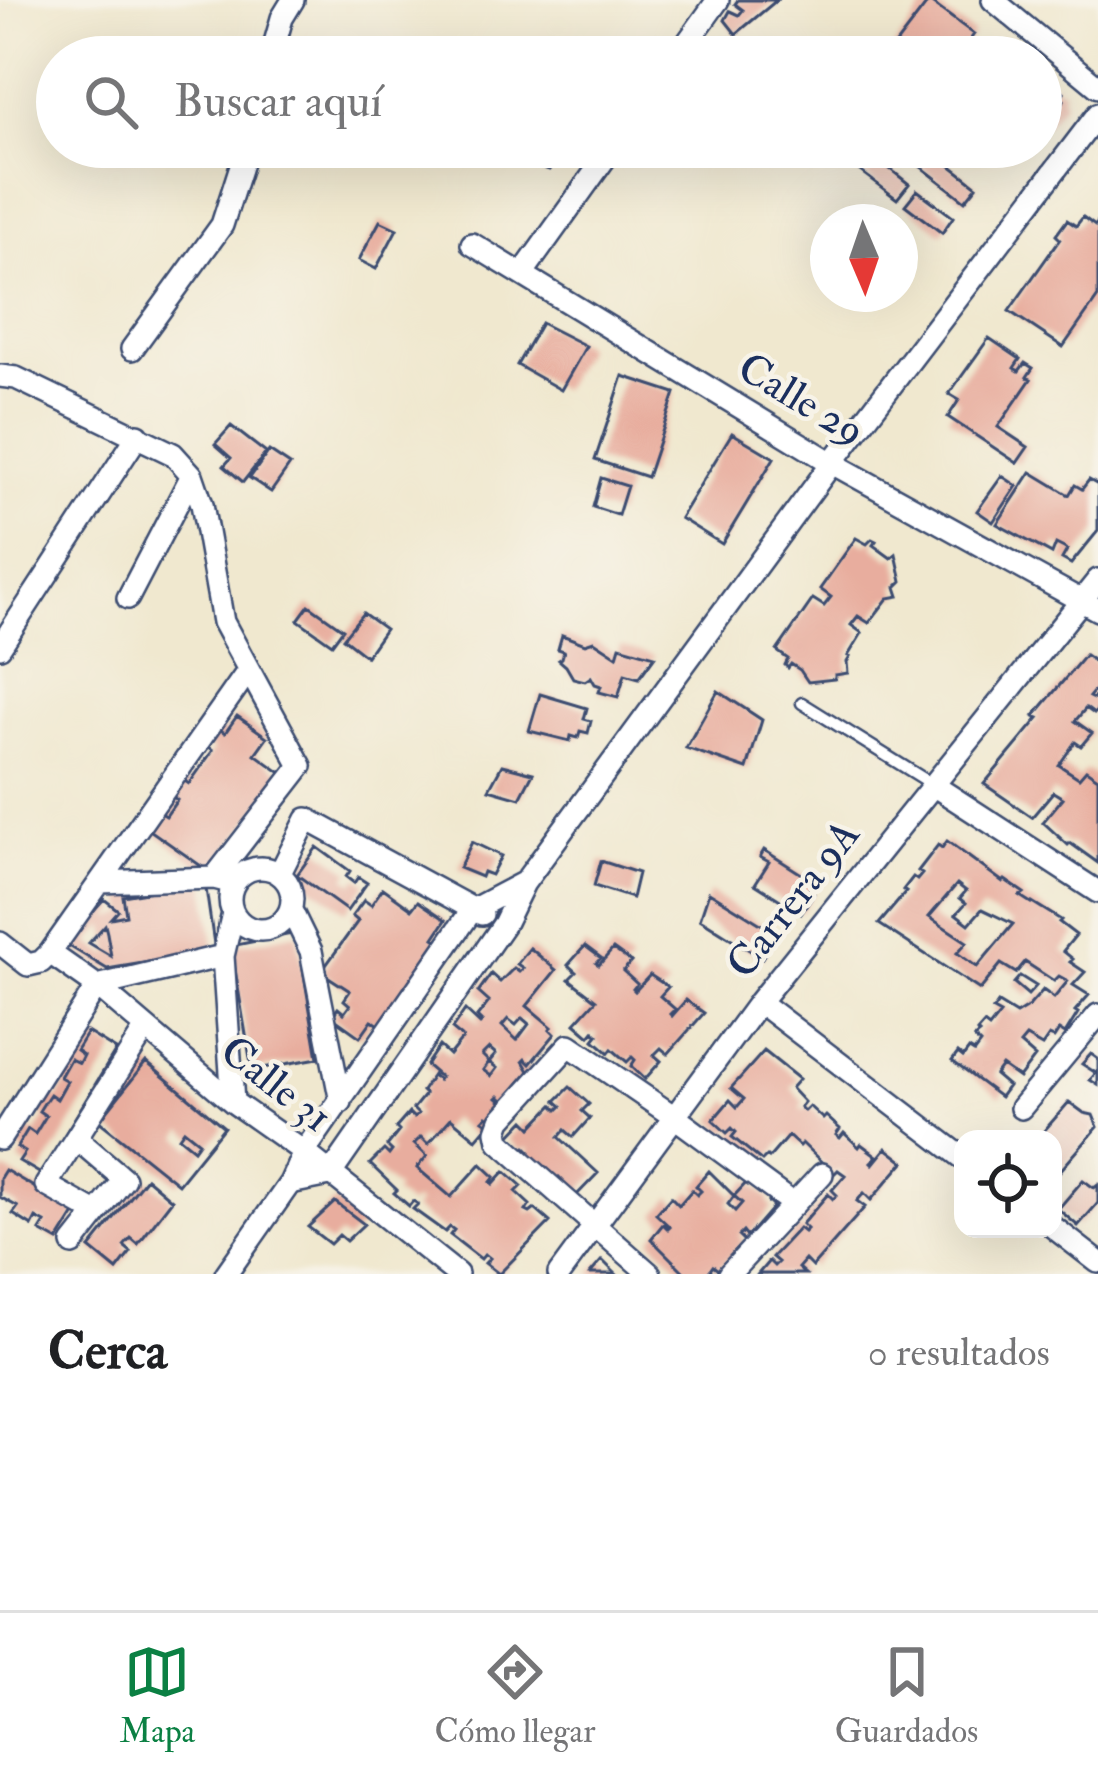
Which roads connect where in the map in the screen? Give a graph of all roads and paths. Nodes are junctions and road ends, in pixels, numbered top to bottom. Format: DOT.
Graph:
graph roads {
  1 [pos="293,0"];
  2 [pos="718,0"];
  3 [pos="993,0"];
  4 [pos="277,36"];
  5 [pos="692,36"];
  6 [pos="1036,36"];
  7 [pos="1062,57"];
  8 [pos="1098,87"];
  9 [pos="1098,114"];
  10 [pos="1062,161"];
  11 [pos="240,168"];
  12 [pos="598,168"];
  13 [pos="1057,168"];
  14 [pos="472,244"];
  15 [pos="522,274"];
  16 [pos="132,349"];
  17 [pos="0,376"];
  18 [pos="138,435"];
  19 [pos="832,463"];
  20 [pos="192,475"];
  21 [pos="1098,580"];
  22 [pos="128,598"];
  23 [pos="1090,605"];
  24 [pos="0,647"];
  25 [pos="248,671"];
  26 [pos="802,703"];
  27 [pos="933,785"];
  28 [pos="280,873"];
  29 [pos="224,880"];
  30 [pos="101,882"];
  31 [pos="524,883"];
  32 [pos="1098,892"];
  33 [pos="291,910"];
  34 [pos="472,910"];
  35 [pos="233,913"];
  36 [pos="504,924"];
  37 [pos="0,944"];
  38 [pos="50,952"];
  39 [pos="223,956"];
  40 [pos="97,986"];
  41 [pos="759,1002"];
  42 [pos="1098,1015"];
  43 [pos="146,1028"];
  44 [pos="232,1102"];
  45 [pos="340,1102"];
  46 [pos="1021,1108"];
  47 [pos="676,1118"];
  48 [pos="76,1138"];
  49 [pos="0,1139"];
  50 [pos="954,1151"];
  51 [pos="304,1152"];
  52 [pos="822,1174"];
  53 [pos="330,1175"];
  54 [pos="290,1184"];
  55 [pos="794,1204"];
  56 [pos="97,1213"];
  57 [pos="597,1225"];
  58 [pos="1062,1234"];
  59 [pos="73,1244"];
  60 [pos="1098,1262"];
  61 [pos="226,1274"];
  62 [pos="457,1274"];
  63 [pos="559,1274"];
  64 [pos="650,1274"];
  65 [pos="729,1274"];
  1 -- 4 [label="street"];
  2 -- 5 [label="street"];
  3 -- 6 [label="street"];
  7 -- 8 [label="street"];
  9 -- 10 [label="street"];
  11 -- 16 [label="street"];
  12 -- 15 [label="street"];
  13 -- 19 [label="street"];
  14 -- 15 [label="street, Calle 29"];
  15 -- 19 [label="street, Calle 29"];
  17 -- 18 [label="street"];
  18 -- 20 [label="street"];
  18 -- 24 [label="street"];
  19 -- 23 [label="street, Calle 29"];
  19 -- 31 [label="street"];
  20 -- 22 [label="street"];
  20 -- 25 [label="street"];
  21 -- 23 [label="street, Carrera 9A"];
  23 -- 27 [label="street, Carrera 9A"];
  25 -- 29 [label="street"];
  25 -- 30 [label="street"];
  26 -- 27 [label="lane"];
  27 -- 32 [label="street"];
  27 -- 41 [label="street, Carrera 9A"];
  28 -- 29 [label="street"];
  28 -- 33 [label="street"];
  28 -- 34 [label="street"];
  29 -- 30 [label="street"];
  29 -- 35 [label="street"];
  30 -- 38 [label="street"];
  31 -- 34 [label="street"];
  31 -- 36 [label="street"];
  33 -- 35 [label="street"];
  33 -- 45 [label="street"];
  34 -- 36 [label="street"];
  34 -- 45 [label="street"];
  35 -- 39 [label="street"];
  36 -- 53 [label="street"];
  37 -- 38 [label="street"];
  38 -- 40 [label="street, Calle 31"];
  39 -- 40 [label="street"];
  39 -- 44 [label="street"];
  40 -- 43 [label="street, Calle 31"];
  40 -- 49 [label="street"];
  41 -- 47 [label="street, Carrera 9A"];
  41 -- 50 [label="street"];
  42 -- 46 [label="street"];
  43 -- 44 [label="street, Calle 31"];
  43 -- 48 [label="street"];
  44 -- 51 [label="street, Calle 31"];
  45 -- 51 [label="street"];
  47 -- 55 [label="street"];
  47 -- 57 [label="street, Carrera 9A"];
  47 -- 57 [label="street"];
  48 -- 56 [label="street"];
  48 -- 56 [label="street"];
  51 -- 53 [label="street, Calle 31"];
  51 -- 54 [label="street"];
  52 -- 55 [label="street"];
  53 -- 54 [label="street"];
  53 -- 62 [label="street, Calle 31"];
  54 -- 61 [label="street"];
  55 -- 65 [label="street"];
  56 -- 59 [label="street"];
  57 -- 63 [label="street, Carrera 9A"];
  57 -- 64 [label="street"];
  58 -- 60 [label="street"];
}
